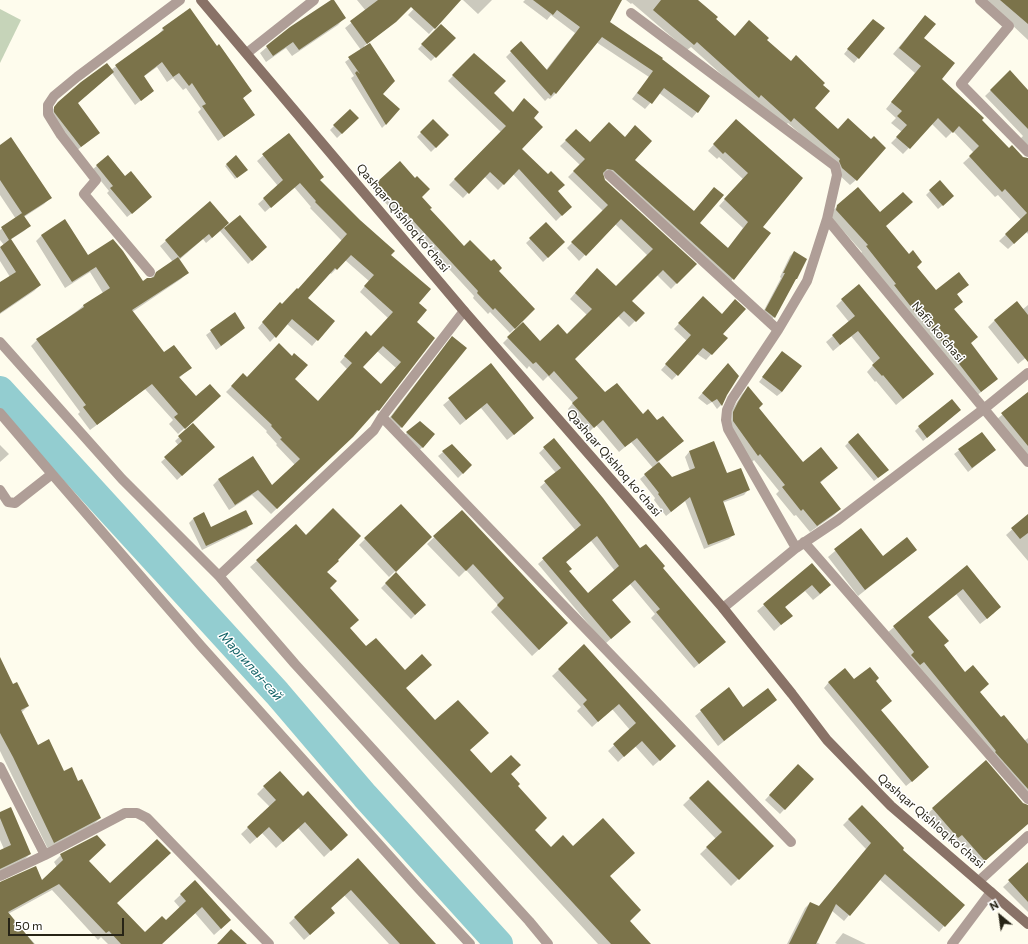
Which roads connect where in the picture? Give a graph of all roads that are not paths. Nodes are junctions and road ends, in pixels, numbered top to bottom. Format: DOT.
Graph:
graph roads {
  1 [pos="180,0"];
  2 [pos="201,0"];
  3 [pos="314,0"];
  4 [pos="980,0"];
  5 [pos="631,13"];
  6 [pos="247,52"];
  7 [pos="1028,152"];
  8 [pos="609,175"];
  9 [pos="827,219"];
  10 [pos="150,272"];
  11 [pos="464,311"];
  12 [pos="778,330"];
  13 [pos="0,342"];
  14 [pos="1028,373"];
  15 [pos="985,408"];
  16 [pos="0,413"];
  17 [pos="382,416"];
  18 [pos="1028,462"];
  19 [pos="52,474"];
  20 [pos="0,490"];
  21 [pos="800,545"];
  22 [pos="219,576"];
  23 [pos="723,608"];
  24 [pos="0,767"];
  25 [pos="1028,799"];
  26 [pos="1028,836"];
  27 [pos="791,842"];
  28 [pos="45,855"];
  29 [pos="0,876"];
  30 [pos="979,881"];
  31 [pos="991,892"];
  32 [pos="1028,924"];
  33 [pos="269,944"];
  34 [pos="470,944"];
  35 [pos="548,944"];
  36 [pos="952,944"];
  1 -- 10 [label="street"];
  2 -- 6 [label="main road, Qashqar Qishloq koʻchasi"];
  3 -- 6 [label="street"];
  4 -- 7 [label="street"];
  5 -- 9 [label="street"];
  6 -- 11 [label="main road, Qashqar Qishloq koʻchasi"];
  8 -- 12 [label="street"];
  9 -- 12 [label="street"];
  9 -- 15 [label="street, Nafis koʻchasi"];
  11 -- 17 [label="street"];
  11 -- 23 [label="main road, Qashqar Qishloq koʻchasi"];
  12 -- 21 [label="street"];
  13 -- 22 [label="street"];
  14 -- 15 [label="street"];
  15 -- 18 [label="street, Nafis koʻchasi"];
  15 -- 21 [label="street"];
  16 -- 19 [label="street"];
  17 -- 22 [label="street"];
  17 -- 27 [label="street"];
  19 -- 20 [label="street"];
  19 -- 34 [label="street"];
  21 -- 23 [label="street"];
  21 -- 25 [label="street"];
  22 -- 35 [label="street"];
  23 -- 30 [label="main road, Qashqar Qishloq koʻchasi"];
  24 -- 28 [label="street"];
  26 -- 30 [label="street"];
  28 -- 29 [label="street"];
  28 -- 33 [label="street"];
  30 -- 31 [label="main road, Qashqar Qishloq koʻchasi"];
  31 -- 32 [label="main road, Qashqar Qishloq koʻchasi"];
  31 -- 36 [label="street"];
}
